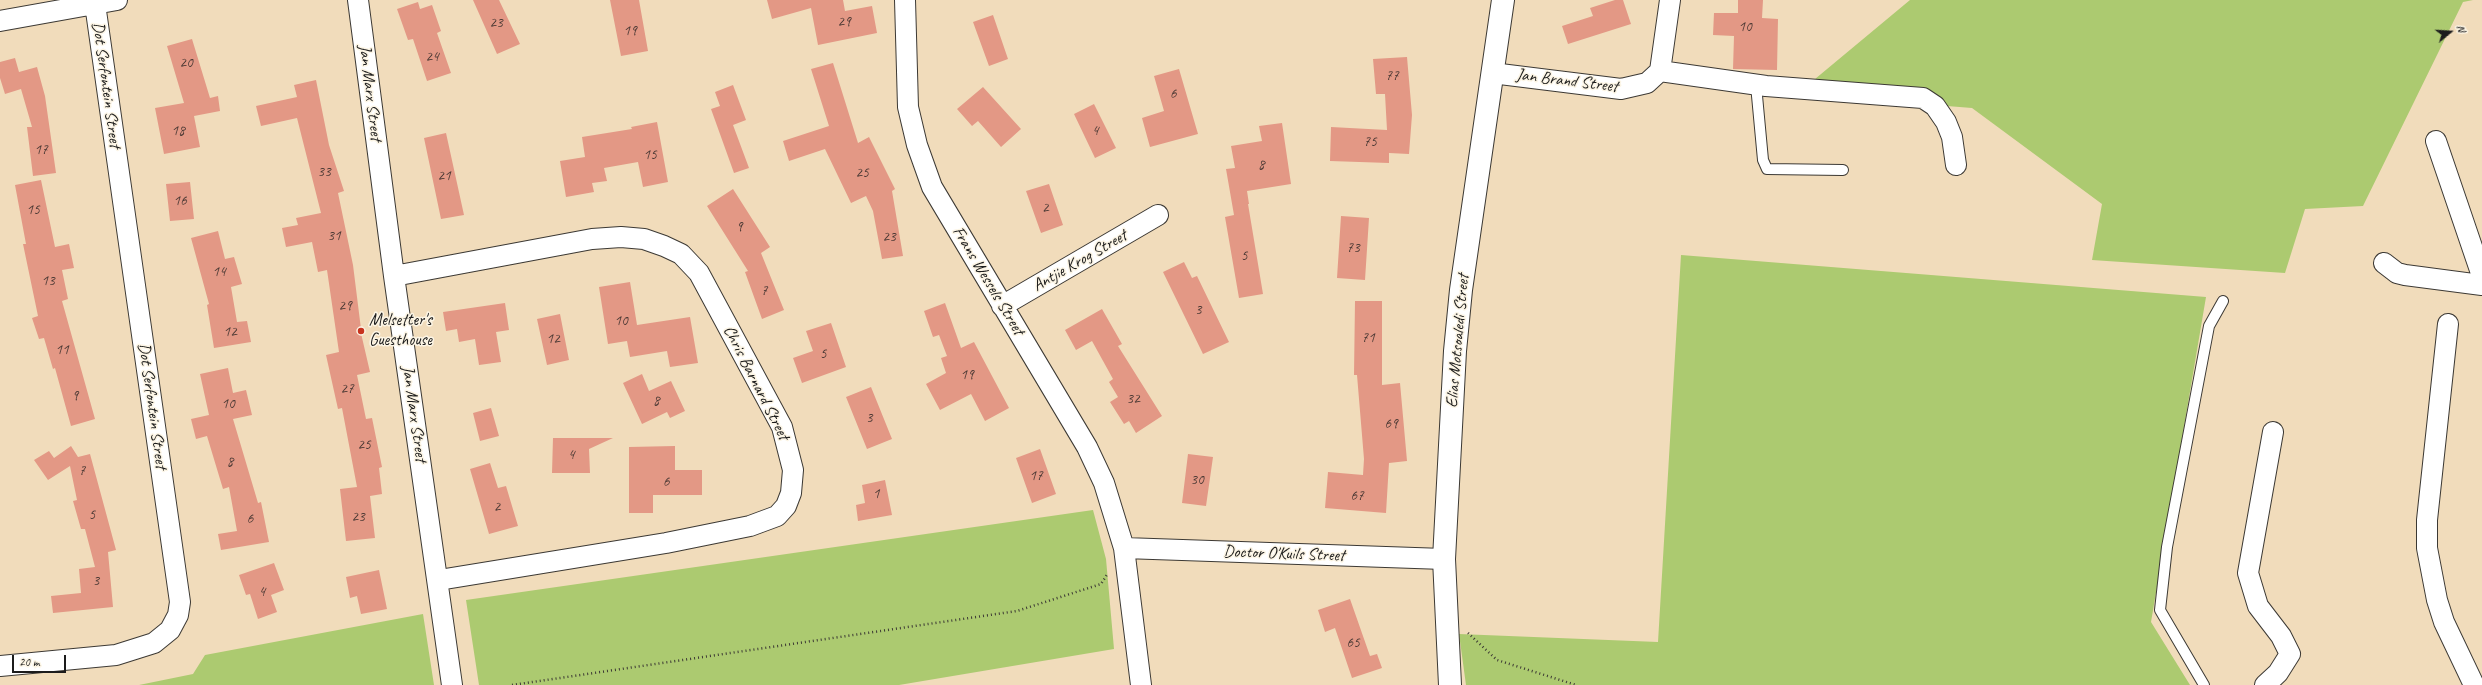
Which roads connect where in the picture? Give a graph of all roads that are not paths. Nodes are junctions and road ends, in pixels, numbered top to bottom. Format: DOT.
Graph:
graph roads {
  1 [pos="117,0"];
  2 [pos="358,0"];
  3 [pos="906,0"];
  4 [pos="1503,0"];
  5 [pos="1670,0"];
  6 [pos="95,4"];
  7 [pos="0,21"];
  8 [pos="1660,71"];
  9 [pos="1492,72"];
  10 [pos="1756,85"];
  11 [pos="2436,141"];
  12 [pos="1956,165"];
  13 [pos="1843,170"];
  14 [pos="1158,215"];
  15 [pos="2384,263"];
  16 [pos="394,276"];
  17 [pos="2482,276"];
  18 [pos="2482,285"];
  19 [pos="2223,301"];
  20 [pos="1002,306"];
  21 [pos="2448,324"];
  22 [pos="2273,432"];
  23 [pos="1124,548"];
  24 [pos="1444,559"];
  25 [pos="439,580"];
  26 [pos="0,666"];
  27 [pos="452,685"];
  28 [pos="1141,685"];
  29 [pos="1450,685"];
  30 [pos="2204,685"];
  31 [pos="2265,685"];
  32 [pos="2474,685"];
  1 -- 6 [label="street"];
  2 -- 16 [label="street, Jan Marx Street"];
  3 -- 20 [label="street, Frans Wessels Street"];
  4 -- 9 [label="street, Elias Motsoaledi Street"];
  5 -- 8 [label="street"];
  6 -- 7 [label="street"];
  6 -- 26 [label="street, Dot Serfontein Street"];
  8 -- 9 [label="street, Jan Brand Street"];
  8 -- 10 [label="street"];
  9 -- 24 [label="street, Elias Motsoaledi Street"];
  10 -- 12 [label="street"];
  10 -- 13 [label="lane"];
  11 -- 17 [label="street"];
  14 -- 20 [label="street, Antjie Krog Street"];
  15 -- 18 [label="street"];
  16 -- 25 [label="street, Jan Marx Street"];
  16 -- 25 [label="street, Chris Barnard Street"];
  19 -- 30 [label="lane"];
  20 -- 23 [label="street, Frans Wessels Street"];
  21 -- 32 [label="street"];
  22 -- 31 [label="street"];
  23 -- 24 [label="street, Doctor O'Kuils Street"];
  23 -- 28 [label="street, Frans Wessels Street"];
  24 -- 29 [label="street, Elias Motsoaledi Street"];
  25 -- 27 [label="street, Jan Marx Street"];
}
